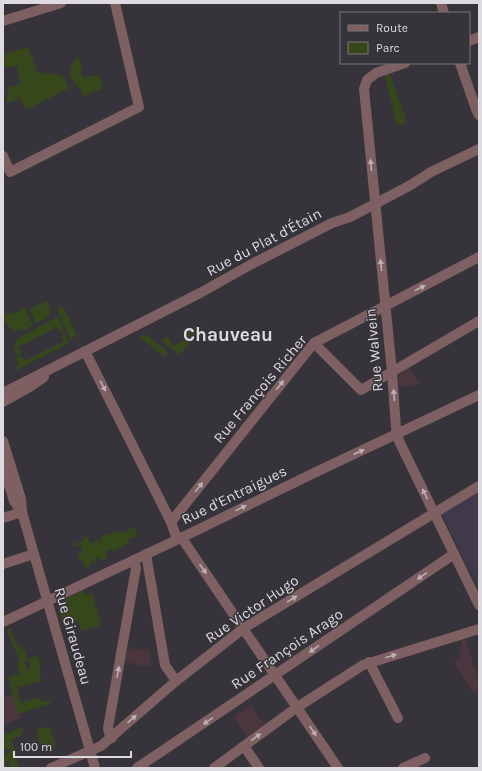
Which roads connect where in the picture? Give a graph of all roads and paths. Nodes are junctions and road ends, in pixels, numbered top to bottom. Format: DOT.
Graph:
graph roads {
  1 [pos="61,3"];
  2 [pos="115,3"];
  3 [pos="29,8"];
  4 [pos="3,20"];
  5 [pos="402,64"];
  6 [pos="460,64"];
  7 [pos="479,116"];
  8 [pos="479,149"];
  9 [pos="3,156"];
  10 [pos="375,204"];
  11 [pos="479,257"];
  12 [pos="386,306"];
  13 [pos="479,321"];
  14 [pos="314,344"];
  15 [pos="85,351"];
  16 [pos="392,372"];
  17 [pos="28,384"];
  18 [pos="3,393"];
  19 [pos="479,394"];
  20 [pos="3,402"];
  21 [pos="397,434"];
  22 [pos="3,441"];
  23 [pos="3,466"];
  24 [pos="479,486"];
  25 [pos="22,512"];
  26 [pos="434,513"];
  27 [pos="3,518"];
  28 [pos="171,522"];
  29 [pos="179,538"];
  30 [pos="34,554"];
  31 [pos="146,554"];
  32 [pos="454,554"];
  33 [pos="134,560"];
  34 [pos="3,564"];
  35 [pos="47,601"];
  36 [pos="479,605"];
  37 [pos="3,622"];
  38 [pos="244,628"];
  39 [pos="479,629"];
  40 [pos="369,662"];
  41 [pos="275,676"];
  42 [pos="176,681"];
  43 [pos="297,708"];
  44 [pos="398,718"];
  45 [pos="112,738"];
  46 [pos="244,746"];
  47 [pos="90,751"];
  48 [pos="425,758"];
  49 [pos="51,768"];
  50 [pos="95,768"];
  51 [pos="137,768"];
  52 [pos="214,768"];
  53 [pos="258,768"];
  54 [pos="338,768"];
  55 [pos="403,768"];
  1 -- 3 [label="street"];
  2 -- 9 [label="street"];
  3 -- 4 [label="street"];
  10 -- 5 [label="street, Rue Walvein, one-way"];
  6 -- 7 [label="street"];
  8 -- 10 [label="street, Rue du Plat d'Étain"];
  12 -- 10 [label="street, Rue Walvein, one-way"];
  10 -- 15 [label="street, Rue du Plat d'Étain"];
  12 -- 11 [label="street, Rue François Richer, one-way"];
  12 -- 14 [label="street, Rue François Richer"];
  12 -- 16 [label="street, Rue Walvein"];
  13 -- 16 [label="street"];
  14 -- 16 [label="street"];
  28 -- 14 [label="street, Rue François Richer, one-way"];
  15 -- 17 [label="street, Rue du Plat d'Étain"];
  15 -- 28 [label="street, one-way"];
  21 -- 16 [label="street, Rue Walvein, one-way"];
  17 -- 18 [label="street"];
  17 -- 20 [label="street"];
  19 -- 21 [label="street, Rue d'Entraigues"];
  26 -- 21 [label="street, Rue Walvein, one-way"];
  29 -- 21 [label="street, Rue d'Entraigues, one-way"];
  22 -- 25 [label="street, Rue Giraudeau"];
  23 -- 25 [label="street, Rue Giraudeau"];
  24 -- 26 [label="street, Rue Victor Hugo"];
  25 -- 27 [label="street"];
  25 -- 30 [label="street, Rue Giraudeau"];
  26 -- 32 [label="street, Rue Walvein"];
  38 -- 26 [label="street, Rue Victor Hugo, one-way"];
  28 -- 29 [label="street"];
  29 -- 31 [label="street, Rue d'Entraigues"];
  29 -- 38 [label="street, one-way"];
  30 -- 34 [label="street"];
  30 -- 35 [label="street, Rue Giraudeau"];
  31 -- 33 [label="street, Rue d'Entraigues"];
  31 -- 42 [label="street"];
  32 -- 36 [label="street, Rue Walvein"];
  32 -- 41 [label="street, Rue François Arago, one-way"];
  33 -- 35 [label="street, Rue d'Entraigues"];
  45 -- 33 [label="street, one-way"];
  35 -- 37 [label="street, Rue d'Entraigues"];
  35 -- 47 [label="street, Rue Giraudeau"];
  38 -- 41 [label="street"];
  38 -- 42 [label="street, Rue Victor Hugo"];
  40 -- 39 [label="street, one-way"];
  40 -- 43 [label="street"];
  40 -- 44 [label="street"];
  41 -- 43 [label="street"];
  41 -- 51 [label="street, Rue François Arago, one-way"];
  45 -- 42 [label="street, Rue Victor Hugo, one-way"];
  46 -- 43 [label="street, one-way"];
  43 -- 54 [label="street, one-way"];
  45 -- 47 [label="street, Rue Victor Hugo"];
  46 -- 52 [label="street"];
  46 -- 53 [label="street"];
  47 -- 49 [label="street, Rue Victor Hugo"];
  47 -- 50 [label="street, Rue Giraudeau"];
  48 -- 55 [label="street"];
}
